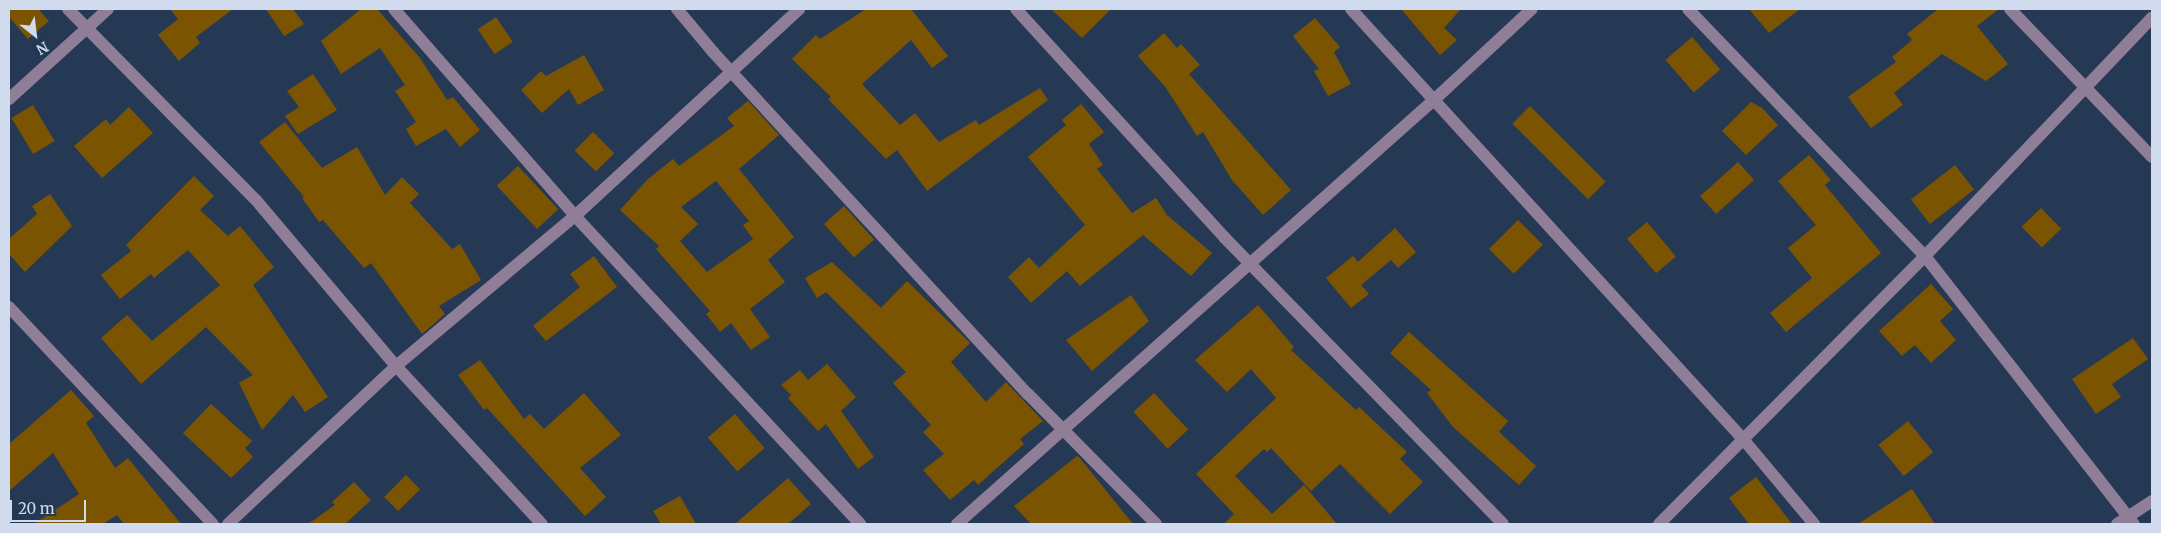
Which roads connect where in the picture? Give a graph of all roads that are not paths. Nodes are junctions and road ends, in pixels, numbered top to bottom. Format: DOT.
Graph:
graph roads {
  1 [pos="68,9"];
  2 [pos="108,9"];
  3 [pos="394,9"];
  4 [pos="677,9"];
  5 [pos="799,9"];
  6 [pos="1016,9"];
  7 [pos="1351,9"];
  8 [pos="1532,9"];
  9 [pos="1688,9"];
  10 [pos="2010,9"];
  11 [pos="2152,18"];
  12 [pos="86,28"];
  13 [pos="732,73"];
  14 [pos="2084,89"];
  15 [pos="9,99"];
  16 [pos="1436,99"];
  17 [pos="2152,157"];
  18 [pos="575,216"];
  19 [pos="1925,256"];
  20 [pos="1248,262"];
  21 [pos="9,307"];
  22 [pos="396,366"];
  23 [pos="1062,429"];
  24 [pos="1743,438"];
  25 [pos="2152,500"];
  26 [pos="2131,520"];
  27 [pos="213,524"];
  28 [pos="228,524"];
  29 [pos="542,524"];
  30 [pos="860,524"];
  31 [pos="957,524"];
  32 [pos="1156,524"];
  33 [pos="1503,524"];
  34 [pos="1659,524"];
  35 [pos="1814,524"];
  36 [pos="2116,524"];
  1 -- 12 [label="street"];
  2 -- 12 [label="street"];
  3 -- 18 [label="street"];
  4 -- 13 [label="street"];
  5 -- 13 [label="street"];
  6 -- 20 [label="street"];
  7 -- 16 [label="street"];
  8 -- 16 [label="street"];
  9 -- 19 [label="street"];
  10 -- 14 [label="street"];
  11 -- 14 [label="street"];
  12 -- 15 [label="street"];
  12 -- 22 [label="street"];
  13 -- 18 [label="street"];
  13 -- 23 [label="street"];
  14 -- 17 [label="street"];
  14 -- 19 [label="street"];
  16 -- 20 [label="street"];
  16 -- 24 [label="street"];
  18 -- 22 [label="street"];
  18 -- 30 [label="street"];
  19 -- 24 [label="street"];
  19 -- 26 [label="street"];
  20 -- 23 [label="street"];
  20 -- 33 [label="street"];
  21 -- 27 [label="street"];
  22 -- 28 [label="street"];
  22 -- 29 [label="street"];
  23 -- 31 [label="street"];
  23 -- 32 [label="street"];
  24 -- 34 [label="street"];
  24 -- 35 [label="street"];
  25 -- 26 [label="street"];
  26 -- 36 [label="street"];
}
